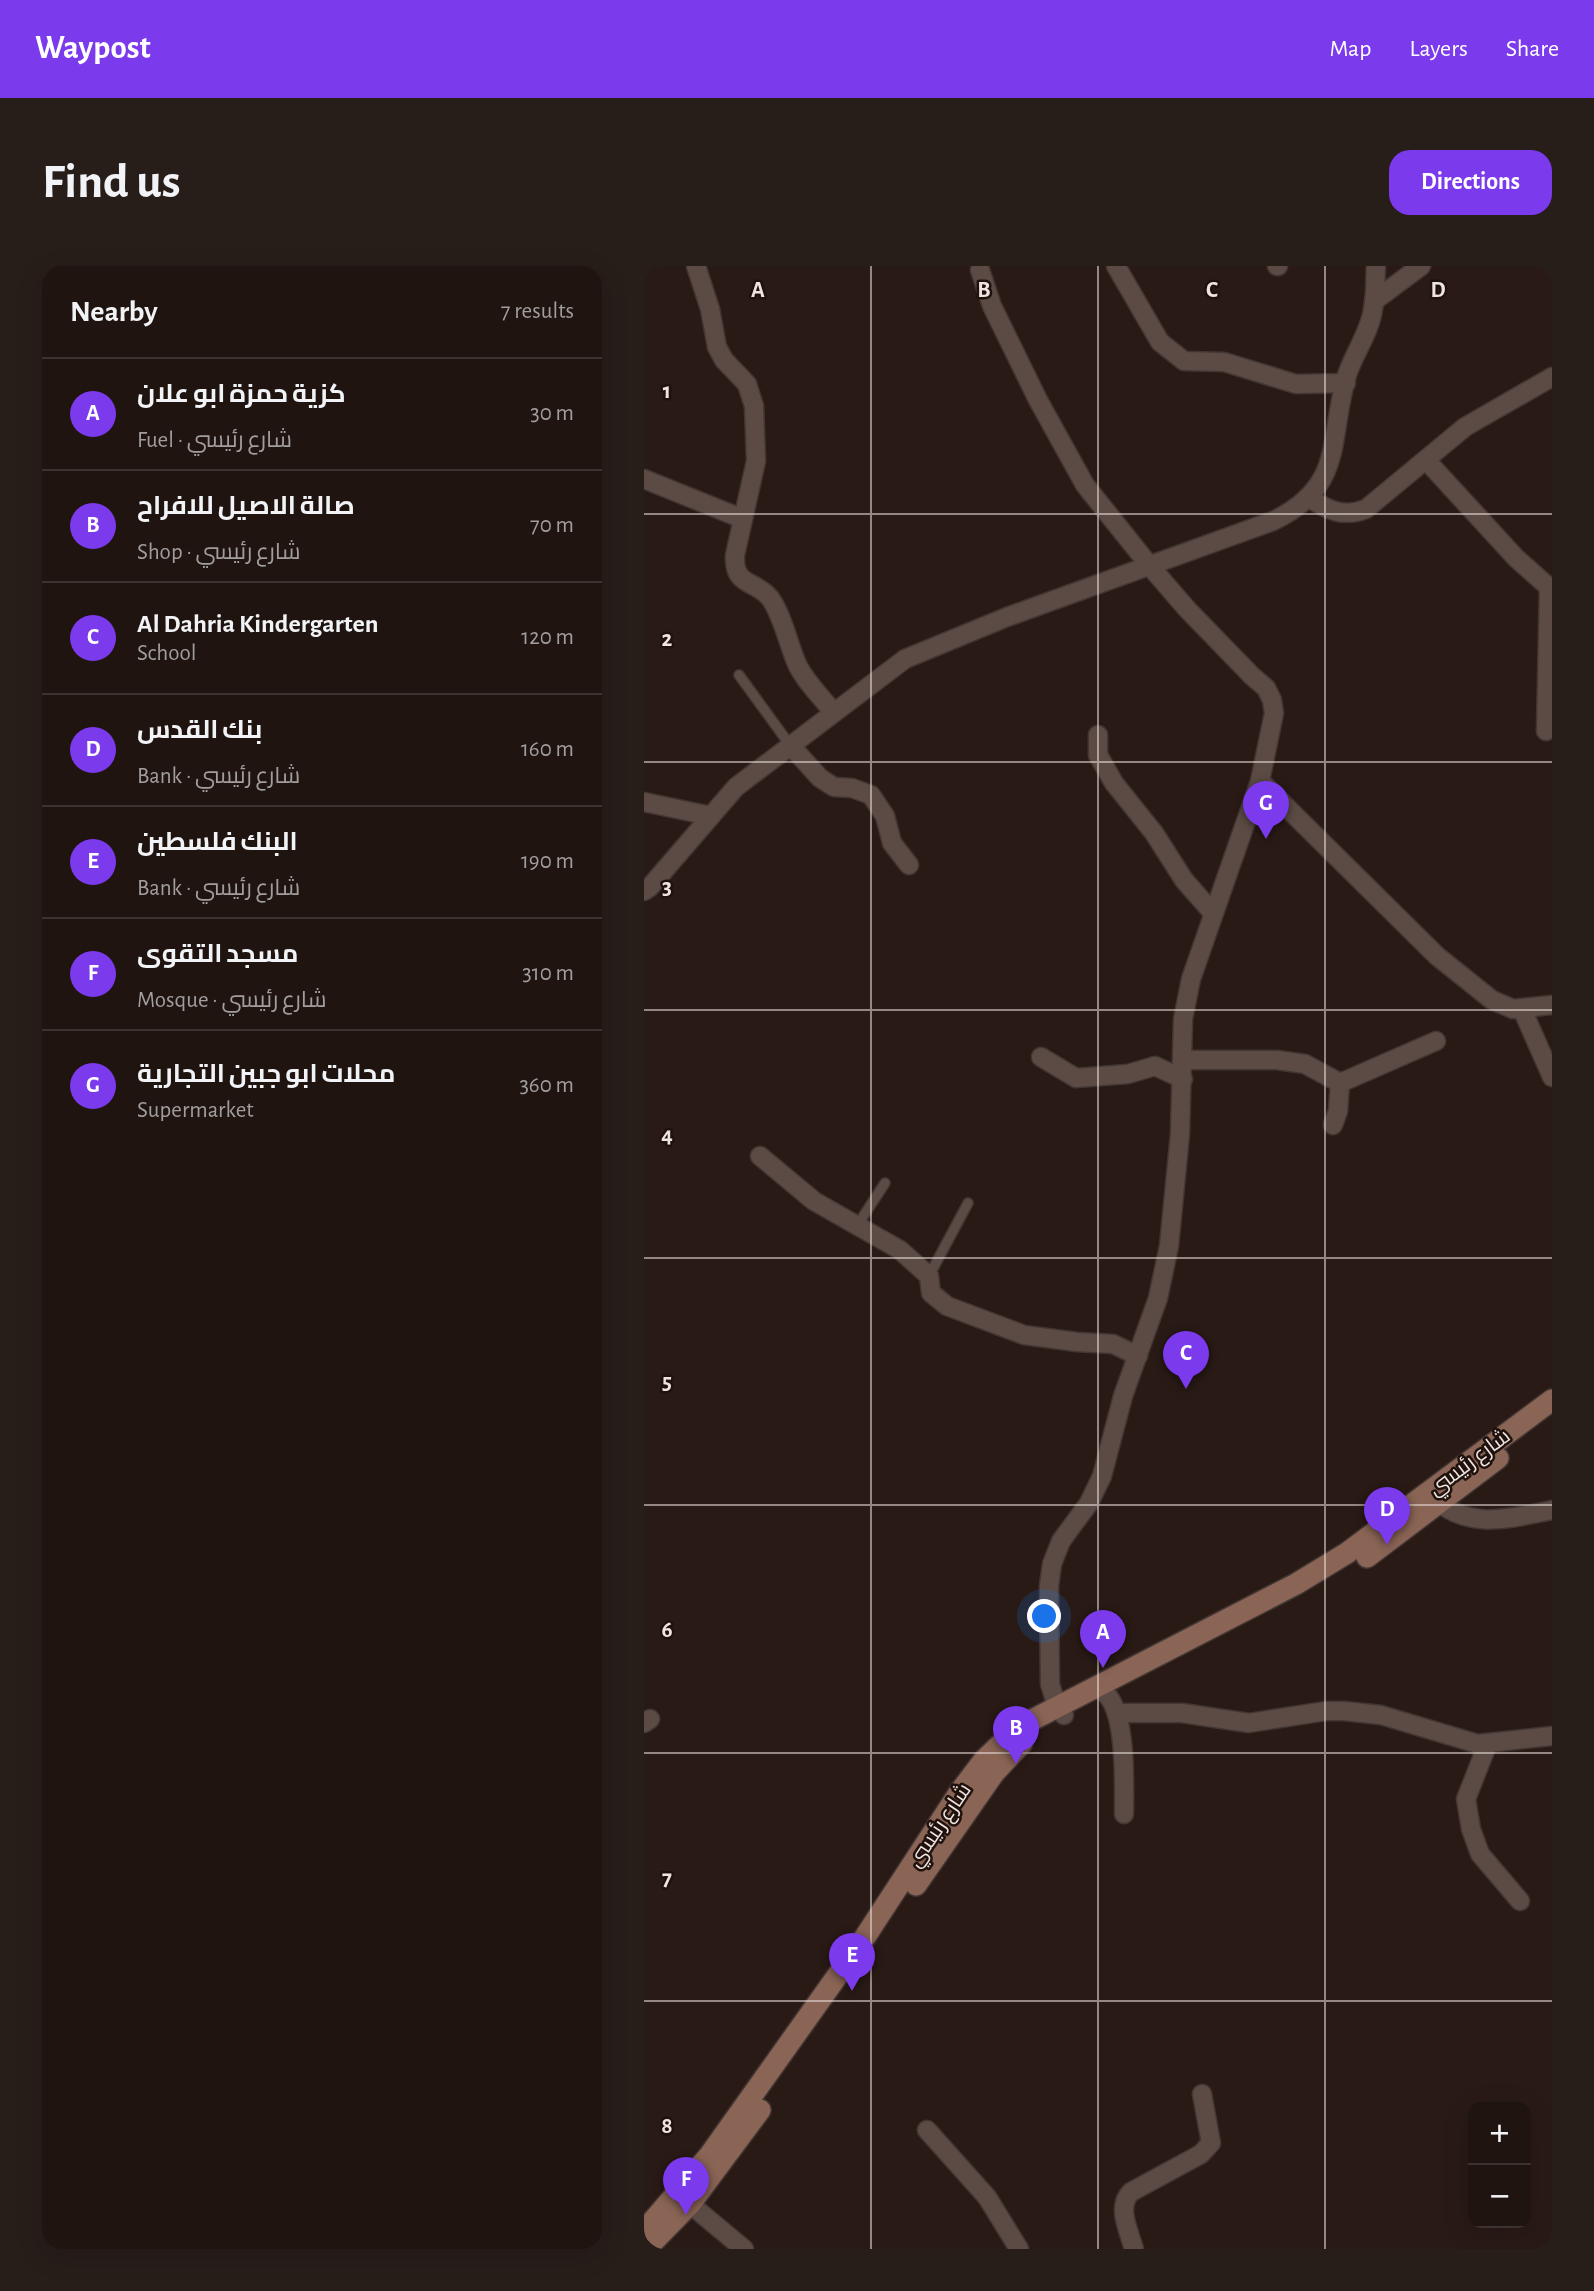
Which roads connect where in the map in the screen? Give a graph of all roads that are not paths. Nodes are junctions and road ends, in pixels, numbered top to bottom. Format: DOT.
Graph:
graph roads {
  1 [pos="696,266"];
  2 [pos="1116,266"];
  3 [pos="1376,266"];
  4 [pos="1421,266"];
  5 [pos="980,270"];
  6 [pos="1374,301"];
  7 [pos="1552,377"];
  8 [pos="1346,383"];
  9 [pos="1426,460"];
  10 [pos="644,479"];
  11 [pos="1308,497"];
  12 [pos="743,519"];
  13 [pos="1149,565"];
  14 [pos="1550,589"];
  15 [pos="740,675"];
  16 [pos="833,712"];
  17 [pos="1546,731"];
  18 [pos="1098,736"];
  19 [pos="790,745"];
  20 [pos="1260,781"];
  21 [pos="644,802"];
  22 [pos="711,816"];
  23 [pos="909,865"];
  24 [pos="644,891"];
  25 [pos="1213,913"];
  26 [pos="1552,1005"];
  27 [pos="1522,1009"];
  28 [pos="1436,1041"];
  29 [pos="1041,1057"];
  30 [pos="1183,1070"];
  31 [pos="1552,1077"];
  32 [pos="1340,1083"];
  33 [pos="1333,1125"];
  34 [pos="760,1156"];
  35 [pos="886,1183"];
  36 [pos="968,1203"];
  37 [pos="857,1226"];
  38 [pos="929,1276"];
  39 [pos="1138,1356"];
  40 [pos="1552,1400"];
  41 [pos="1552,1417"];
  42 [pos="1434,1498"];
  43 [pos="1552,1510"];
  44 [pos="1100,1690"];
  45 [pos="1060,1711"];
  46 [pos="1118,1713"];
  47 [pos="1552,1736"];
  48 [pos="1488,1743"];
  49 [pos="1124,1814"];
  50 [pos="1520,1901"];
  51 [pos="1202,2094"];
  52 [pos="926,2130"];
  53 [pos="690,2204"];
  54 [pos="644,2231"];
  55 [pos="646,2249"];
  56 [pos="744,2249"];
  57 [pos="1019,2249"];
  58 [pos="1134,2249"];
  1 -- 12 [label="street"];
  2 -- 8 [label="street"];
  3 -- 6 [label="street"];
  4 -- 6 [label="street"];
  5 -- 13 [label="street"];
  6 -- 8 [label="street"];
  7 -- 9 [label="street"];
  8 -- 11 [label="street"];
  9 -- 11 [label="street"];
  9 -- 14 [label="street"];
  10 -- 12 [label="street"];
  11 -- 13 [label="street"];
  12 -- 16 [label="street"];
  13 -- 16 [label="street"];
  13 -- 20 [label="street"];
  14 -- 17 [label="street"];
  15 -- 19 [label="lane"];
  16 -- 19 [label="street"];
  18 -- 25 [label="street"];
  19 -- 22 [label="street"];
  19 -- 23 [label="street"];
  20 -- 25 [label="street"];
  20 -- 27 [label="street"];
  21 -- 22 [label="street"];
  22 -- 24 [label="street"];
  25 -- 30 [label="street"];
  26 -- 27 [label="street"];
  27 -- 31 [label="street"];
  28 -- 32 [label="street"];
  29 -- 30 [label="street"];
  30 -- 32 [label="street"];
  30 -- 39 [label="street"];
  32 -- 33 [label="street"];
  34 -- 37 [label="street"];
  35 -- 37 [label="lane"];
  36 -- 38 [label="lane"];
  37 -- 38 [label="street"];
  38 -- 39 [label="street"];
  39 -- 45 [label="street"];
  40 -- 42 [label="main road, شارع رئيسي"];
  41 -- 42 [label="main road, شارع رئيسي"];
  42 -- 43 [label="street"];
  42 -- 44 [label="main road, شارع رئيسي"];
  44 -- 45 [label="main road, شارع رئيسي"];
  44 -- 46 [label="street"];
  45 -- 53 [label="main road, شارع رئيسي"];
  45 -- 54 [label="main road, شارع رئيسي"];
  46 -- 48 [label="street"];
  46 -- 49 [label="street"];
  47 -- 48 [label="street"];
  48 -- 50 [label="street"];
  51 -- 58 [label="street"];
  52 -- 57 [label="street"];
  53 -- 55 [label="main road, شارع رئيسي"];
  53 -- 56 [label="street"];
}
